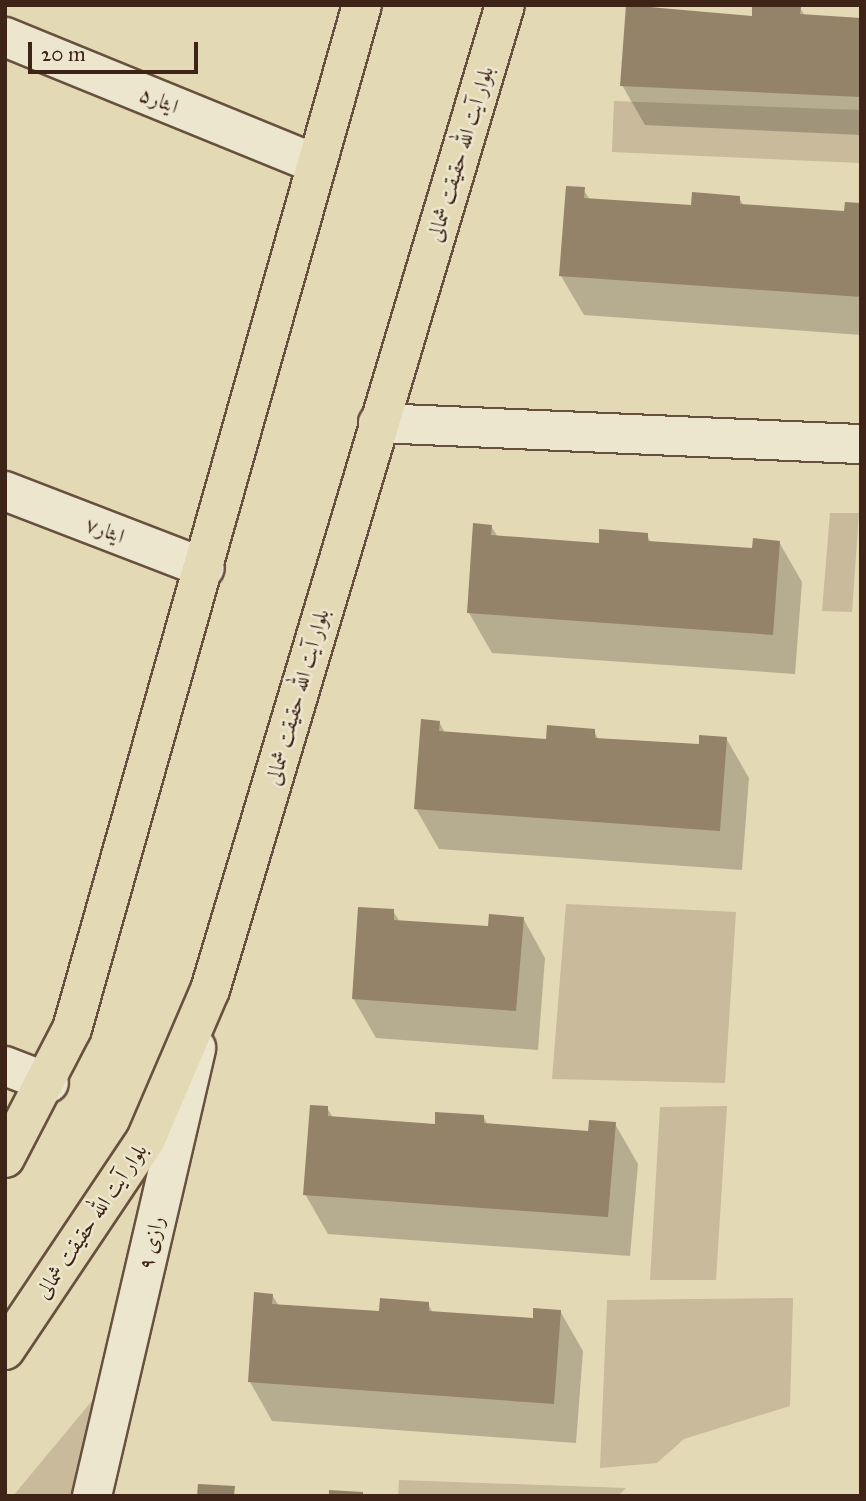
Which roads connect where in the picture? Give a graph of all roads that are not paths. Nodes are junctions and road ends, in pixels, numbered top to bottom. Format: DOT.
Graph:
graph roads {
  1 [pos="362,5"];
  2 [pos="505,5"];
  3 [pos="5,37"];
  4 [pos="313,163"];
  5 [pos="378,423"];
  6 [pos="861,444"];
  7 [pos="5,491"];
  8 [pos="205,568"];
  9 [pos="210,990"];
  10 [pos="5,1066"];
  11 [pos="49,1083"];
  12 [pos="5,1158"];
  13 [pos="5,1350"];
  14 [pos="92,1496"];
  1 -- 4 [label="main road"];
  2 -- 5 [label="main road, بلوار آیت الله حقیقت شمالی"];
  3 -- 4 [label="street, ایثار۵"];
  4 -- 8 [label="main road"];
  5 -- 6 [label="street"];
  5 -- 9 [label="main road, بلوار آیت الله حقیقت شمالی"];
  7 -- 8 [label="street, ایثار۷"];
  8 -- 11 [label="main road"];
  9 -- 13 [label="main road, بلوار آیت الله حقیقت شمالی"];
  9 -- 14 [label="street, رازی ۹"];
  10 -- 11 [label="street"];
  11 -- 12 [label="main road"];
}
